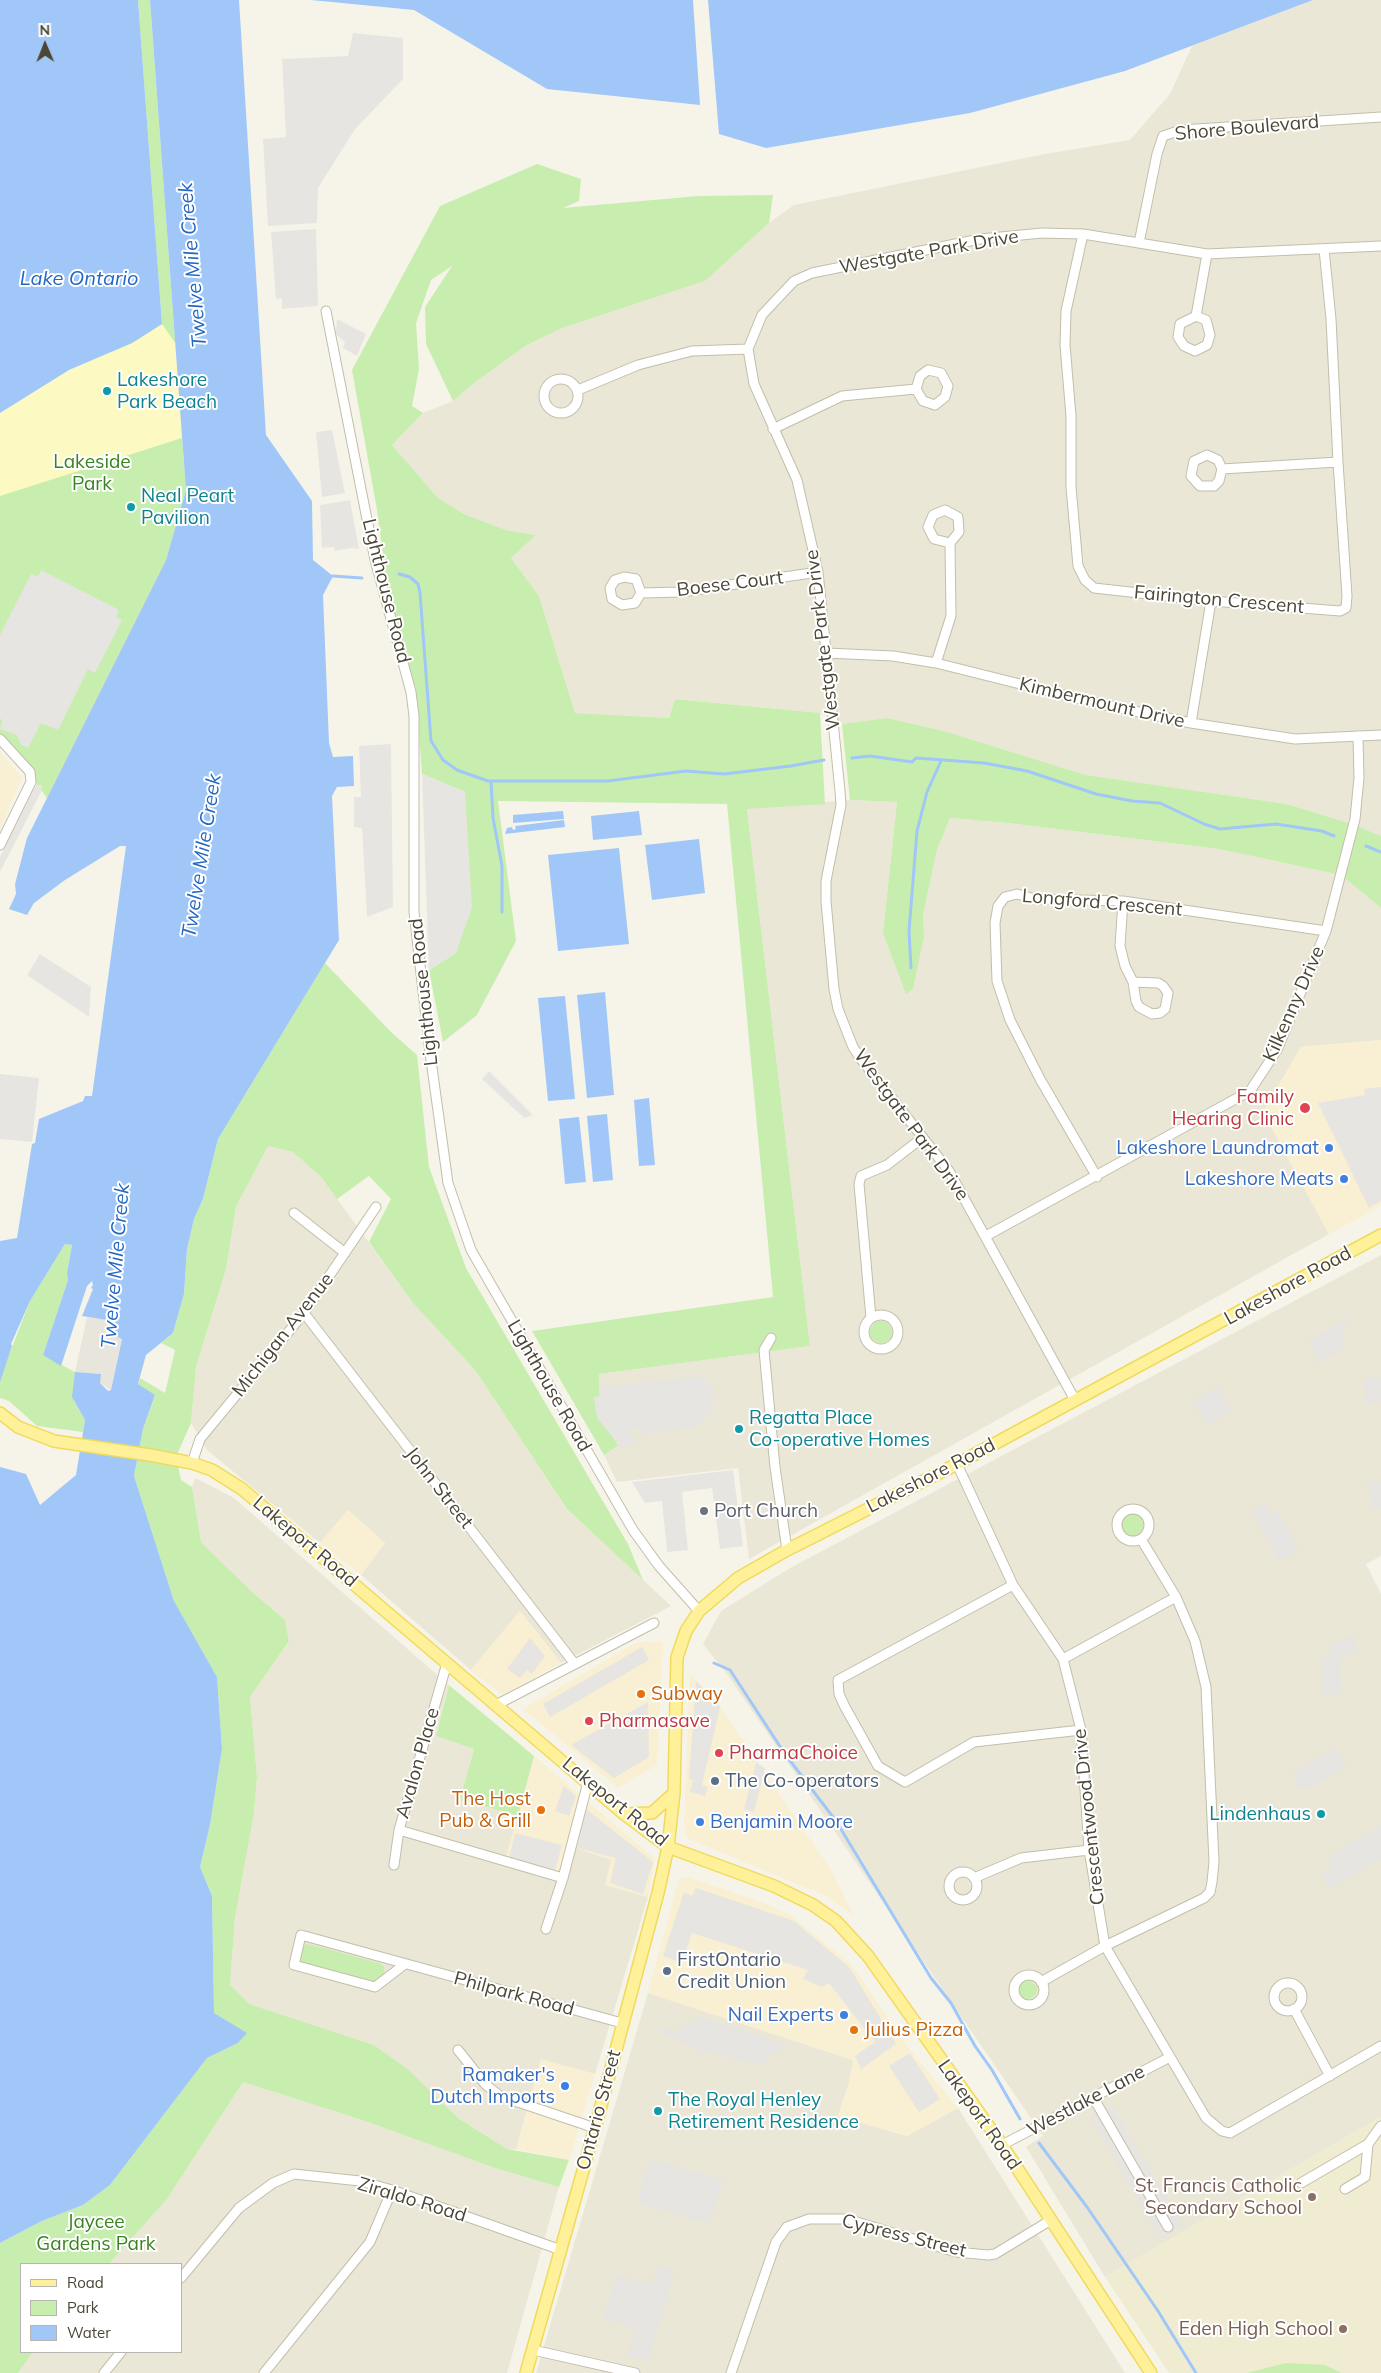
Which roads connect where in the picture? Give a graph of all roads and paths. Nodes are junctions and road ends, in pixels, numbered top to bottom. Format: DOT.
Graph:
graph roads {
  1 [pos="1381,116"];
  2 [pos="1083,234"];
  3 [pos="1140,243"];
  4 [pos="1381,246"];
  5 [pos="1324,249"];
  6 [pos="1206,254"];
  7 [pos="326,311"];
  8 [pos="1196,316"];
  9 [pos="748,349"];
  10 [pos="916,389"];
  11 [pos="578,390"];
  12 [pos="773,429"];
  13 [pos="1338,462"];
  14 [pos="1222,469"];
  15 [pos="950,543"];
  16 [pos="818,572"];
  17 [pos="641,593"];
  18 [pos="1211,601"];
  19 [pos="826,653"];
  20 [pos="936,663"];
  21 [pos="1191,723"];
  22 [pos="1381,735"];
  23 [pos="1358,736"];
  24 [pos="0,739"];
  25 [pos="0,845"];
  26 [pos="1124,902"];
  27 [pos="1326,931"];
  28 [pos="1133,982"];
  29 [pos="922,1138"];
  30 [pos="1097,1176"];
  31 [pos="376,1207"];
  32 [pos="294,1213"];
  33 [pos="1381,1235"];
  34 [pos="986,1236"];
  35 [pos="345,1253"];
  36 [pos="304,1313"];
  37 [pos="871,1318"];
  38 [pos="771,1338"];
  39 [pos="1075,1400"];
  40 [pos="0,1413"];
  41 [pos="192,1463"];
  42 [pos="957,1464"];
  43 [pos="1140,1539"];
  44 [pos="786,1550"];
  45 [pos="1013,1585"];
  46 [pos="1176,1597"];
  47 [pos="699,1611"];
  48 [pos="654,1623"];
  49 [pos="1063,1659"];
  50 [pos="447,1663"];
  51 [pos="574,1663"];
  52 [pos="496,1705"];
  53 [pos="1081,1730"];
  54 [pos="588,1782"];
  55 [pos="674,1793"];
  56 [pos="624,1814"];
  57 [pos="399,1830"];
  58 [pos="668,1847"];
  59 [pos="1089,1850"];
  60 [pos="394,1865"];
  61 [pos="563,1878"];
  62 [pos="974,1878"];
  63 [pos="546,1928"];
  64 [pos="1105,1946"];
  65 [pos="406,1964"];
  66 [pos="1041,1982"];
  67 [pos="1294,2009"];
  68 [pos="622,2023"];
  69 [pos="1381,2046"];
  70 [pos="458,2050"];
  71 [pos="1170,2057"];
  72 [pos="1330,2076"];
  73 [pos="1093,2097"];
  74 [pos="1381,2126"];
  75 [pos="596,2128"];
  76 [pos="1368,2144"];
  77 [pos="1002,2145"];
  78 [pos="1301,2183"];
  79 [pos="1345,2189"];
  80 [pos="392,2190"];
  81 [pos="1051,2220"];
  82 [pos="1168,2227"];
  83 [pos="561,2250"];
  84 [pos="182,2277"];
  85 [pos="533,2350"];
  86 [pos="120,2353"];
  87 [pos="104,2373"];
  88 [pos="264,2373"];
  89 [pos="526,2373"];
  90 [pos="635,2373"];
  91 [pos="730,2373"];
  92 [pos="1152,2373"];
  1 -- 3 [label="street, Shore Boulevard"];
  2 -- 3 [label="street, Westgate Park Drive"];
  2 -- 9 [label="street, Westgate Park Drive"];
  2 -- 18 [label="street, Fairington Crescent"];
  3 -- 6 [label="street, Westgate Park Drive"];
  4 -- 5 [label="street, Westgate Park Drive"];
  5 -- 6 [label="street, Westgate Park Drive"];
  5 -- 13 [label="street, Fairington Crescent"];
  6 -- 8 [label="street"];
  7 -- 47 [label="street, Lighthouse Road"];
  9 -- 11 [label="street"];
  9 -- 12 [label="street, Westgate Park Drive"];
  10 -- 12 [label="street"];
  12 -- 16 [label="street, Westgate Park Drive"];
  13 -- 14 [label="street"];
  13 -- 18 [label="street, Fairington Crescent"];
  15 -- 20 [label="street"];
  16 -- 17 [label="street, Boese Court"];
  16 -- 19 [label="street, Westgate Park Drive"];
  18 -- 21 [label="street"];
  19 -- 20 [label="street, Kimbermount Drive"];
  19 -- 29 [label="street, Westgate Park Drive"];
  20 -- 21 [label="street, Kimbermount Drive"];
  21 -- 23 [label="street, Kimbermount Drive"];
  22 -- 23 [label="street, Kimbermount Drive"];
  23 -- 27 [label="street, Kilkenny Drive"];
  24 -- 25 [label="street"];
  26 -- 27 [label="street, Longford Crescent"];
  26 -- 28 [label="street"];
  26 -- 30 [label="street, Longford Crescent"];
  27 -- 30 [label="street, Kilkenny Drive"];
  28 -- 28 [label="street"];
  29 -- 34 [label="street, Westgate Park Drive"];
  29 -- 37 [label="street"];
  30 -- 34 [label="street, Kilkenny Drive"];
  31 -- 35 [label="street, Michigan Avenue"];
  32 -- 35 [label="street"];
  33 -- 39 [label="main road, Lakeshore Road"];
  34 -- 39 [label="street, Westgate Park Drive"];
  35 -- 36 [label="street, Michigan Avenue"];
  36 -- 41 [label="street, Michigan Avenue"];
  36 -- 51 [label="street, John Street"];
  38 -- 44 [label="street"];
  39 -- 42 [label="main road, Lakeshore Road"];
  40 -- 41 [label="main road, Lakeport Road"];
  41 -- 50 [label="main road, Lakeport Road"];
  42 -- 44 [label="main road, Lakeshore Road"];
  42 -- 45 [label="street, Crescentwood Drive"];
  43 -- 46 [label="street"];
  44 -- 47 [label="main road, Lakeshore Road"];
  45 -- 49 [label="street, Crescentwood Drive"];
  45 -- 53 [label="street"];
  46 -- 49 [label="street"];
  46 -- 64 [label="street"];
  47 -- 55 [label="main road, Lakeshore Road"];
  48 -- 51 [label="street"];
  49 -- 53 [label="street, Crescentwood Drive"];
  50 -- 52 [label="main road, Lakeport Road"];
  50 -- 57 [label="street, Avalon Place"];
  51 -- 52 [label="street"];
  52 -- 54 [label="main road, Lakeport Road"];
  53 -- 59 [label="street, Crescentwood Drive"];
  54 -- 56 [label="main road, Lakeport Road"];
  54 -- 61 [label="street"];
  55 -- 56 [label="main road"];
  55 -- 58 [label="main road, Lakeshore Road"];
  56 -- 58 [label="main road, Lakeport Road"];
  57 -- 60 [label="street, Avalon Place"];
  57 -- 61 [label="street"];
  58 -- 68 [label="main road, Ontario Street"];
  58 -- 77 [label="main road, Lakeport Road"];
  59 -- 62 [label="street"];
  59 -- 64 [label="street, Crescentwood Drive"];
  61 -- 63 [label="street"];
  64 -- 66 [label="street"];
  64 -- 71 [label="street, Crescentwood Drive"];
  65 -- 65 [label="street, Philpark Road"];
  65 -- 68 [label="street, Philpark Road"];
  67 -- 72 [label="street"];
  68 -- 75 [label="main road, Ontario Street"];
  69 -- 72 [label="street, Crescentwood Drive"];
  70 -- 75 [label="street"];
  71 -- 72 [label="street, Crescentwood Drive"];
  71 -- 73 [label="street, Westlake Lane"];
  73 -- 77 [label="street, Westlake Lane"];
  73 -- 82 [label="street"];
  74 -- 76 [label="street"];
  75 -- 83 [label="main road, Ontario Street"];
  76 -- 78 [label="street"];
  76 -- 79 [label="street"];
  77 -- 81 [label="main road, Lakeport Road"];
  80 -- 83 [label="street, Ziraldo Road"];
  80 -- 84 [label="street, Ziraldo Road"];
  80 -- 88 [label="street"];
  81 -- 91 [label="street, Cypress Street"];
  81 -- 92 [label="main road, Lakeport Road"];
  83 -- 85 [label="main road, Ontario Street"];
  85 -- 89 [label="main road, Ontario Street"];
  85 -- 90 [label="street"];
  86 -- 87 [label="street"];
}
